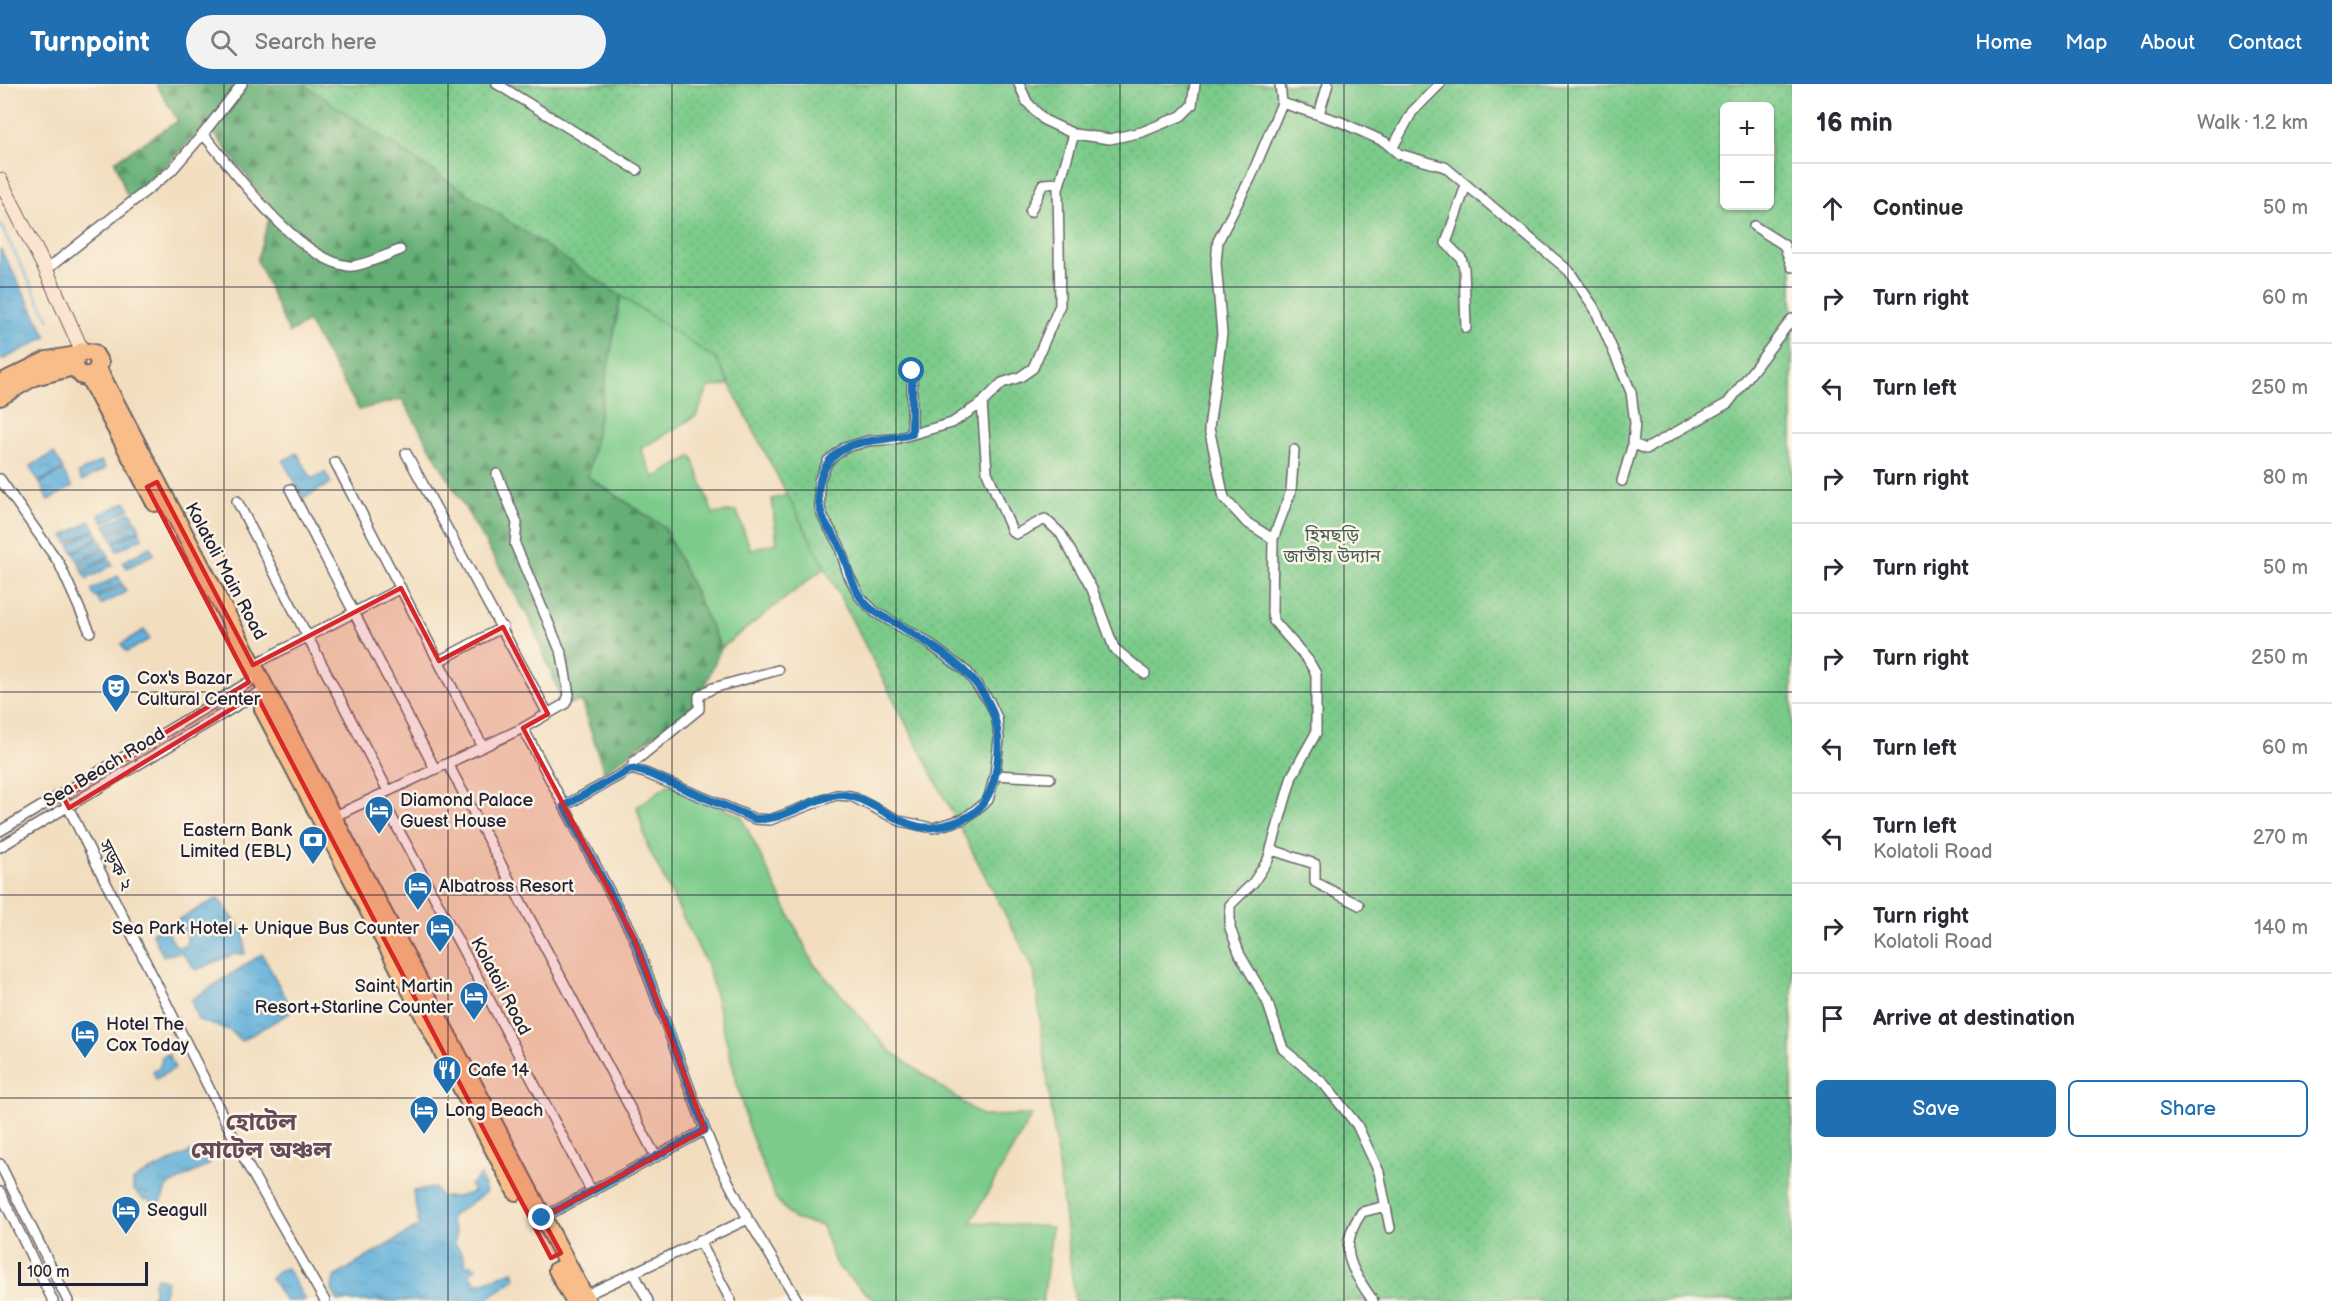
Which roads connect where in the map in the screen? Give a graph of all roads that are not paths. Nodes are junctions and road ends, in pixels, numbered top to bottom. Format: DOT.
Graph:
graph roads {
  1 [pos="242,84"];
  2 [pos="497,84"];
  3 [pos="1019,84"];
  4 [pos="1195,84"];
  5 [pos="1280,84"];
  6 [pos="1328,84"];
  7 [pos="1440,84"];
  8 [pos="1282,103"];
  9 [pos="1319,114"];
  10 [pos="203,134"];
  11 [pos="1074,134"];
  12 [pos="1393,147"];
  13 [pos="637,170"];
  14 [pos="0,180"];
  15 [pos="1059,183"];
  16 [pos="1466,185"];
  17 [pos="1029,212"];
  18 [pos="1754,226"];
  19 [pos="400,250"];
  20 [pos="1792,267"];
  21 [pos="46,270"];
  22 [pos="1792,319"];
  23 [pos="1466,328"];
  24 [pos="84,364"];
  25 [pos="912,371"];
  26 [pos="0,382"];
  27 [pos="0,397"];
  28 [pos="982,404"];
  29 [pos="912,434"];
  30 [pos="1633,444"];
  31 [pos="1294,450"];
  32 [pos="406,453"];
  33 [pos="335,462"];
  34 [pos="497,474"];
  35 [pos="0,479"];
  36 [pos="1622,481"];
  37 [pos="290,489"];
  38 [pos="237,501"];
  39 [pos="1273,539"];
  40 [pos="401,588"];
  41 [pos="355,613"];
  42 [pos="503,627"];
  43 [pos="90,632"];
  44 [pos="307,638"];
  45 [pos="439,661"];
  46 [pos="778,670"];
  47 [pos="1145,674"];
  48 [pos="253,680"];
  49 [pos="548,714"];
  50 [pos="523,728"];
  51 [pos="152,739"];
  52 [pos="483,747"];
  53 [pos="160,752"];
  54 [pos="448,764"];
  55 [pos="631,769"];
  56 [pos="435,770"];
  57 [pos="995,775"];
  58 [pos="1050,778"];
  59 [pos="384,793"];
  60 [pos="62,795"];
  61 [pos="564,806"];
  62 [pos="69,808"];
  63 [pos="333,817"];
  64 [pos="0,831"];
  65 [pos="0,847"];
  66 [pos="1272,850"];
  67 [pos="1359,905"];
  68 [pos="705,1130"];
  69 [pos="656,1156"];
  70 [pos="0,1164"];
  71 [pos="0,1192"];
  72 [pos="592,1192"];
  73 [pos="1386,1206"];
  74 [pos="542,1218"];
  75 [pos="748,1219"];
  76 [pos="1390,1228"];
  77 [pos="699,1240"];
  78 [pos="556,1255"];
  79 [pos="634,1273"];
  80 [pos="582,1299"];
  81 [pos="53,1301"];
  82 [pos="68,1301"];
  83 [pos="325,1301"];
  84 [pos="648,1301"];
  85 [pos="731,1301"];
  86 [pos="798,1301"];
  87 [pos="1373,1301"];
  1 -- 10 [label="street"];
  2 -- 13 [label="street"];
  3 -- 11 [label="street"];
  4 -- 11 [label="street"];
  5 -- 8 [label="street"];
  6 -- 9 [label="street"];
  7 -- 12 [label="street"];
  8 -- 9 [label="street"];
  8 -- 39 [label="street"];
  9 -- 12 [label="street"];
  10 -- 19 [label="street"];
  10 -- 21 [label="street"];
  11 -- 15 [label="street"];
  12 -- 16 [label="street"];
  14 -- 21 [label="street"];
  15 -- 17 [label="street"];
  15 -- 28 [label="street"];
  16 -- 23 [label="street"];
  16 -- 30 [label="street"];
  18 -- 20 [label="street"];
  21 -- 24 [label="street"];
  22 -- 30 [label="street"];
  24 -- 26 [label="highway"];
  24 -- 27 [label="highway"];
  24 -- 48 [label="highway, Kolatoli Main Road"];
  25 -- 29 [label="street"];
  28 -- 29 [label="street"];
  28 -- 47 [label="street"];
  29 -- 57 [label="street"];
  30 -- 36 [label="street"];
  31 -- 39 [label="street"];
  32 -- 42 [label="street"];
  33 -- 40 [label="street"];
  34 -- 49 [label="street"];
  35 -- 43 [label="street"];
  37 -- 41 [label="street"];
  38 -- 44 [label="street, Kolatoli Road"];
  39 -- 66 [label="street"];
  40 -- 41 [label="street"];
  40 -- 45 [label="street"];
  41 -- 44 [label="street"];
  41 -- 56 [label="street"];
  42 -- 45 [label="street"];
  42 -- 49 [label="street"];
  44 -- 48 [label="street"];
  44 -- 59 [label="street, Kolatoli Road"];
  45 -- 52 [label="street"];
  46 -- 55 [label="street"];
  48 -- 51 [label="street, Sea Beach Road"];
  48 -- 53 [label="street, Sea Beach Road"];
  48 -- 63 [label="highway, Kolatoli Main Road"];
  48 -- 78 [label="highway, Kolatoli Main Road"];
  49 -- 50 [label="street"];
  50 -- 52 [label="street"];
  50 -- 61 [label="street"];
  51 -- 53 [label="street"];
  51 -- 60 [label="street, Sea Beach Road"];
  52 -- 54 [label="street"];
  53 -- 62 [label="street, Sea Beach Road"];
  54 -- 56 [label="street"];
  54 -- 69 [label="street"];
  55 -- 57 [label="street"];
  55 -- 61 [label="street"];
  56 -- 59 [label="street"];
  57 -- 58 [label="street"];
  59 -- 63 [label="street"];
  59 -- 72 [label="street, Kolatoli Road"];
  60 -- 62 [label="street, সড়ক ২"];
  60 -- 64 [label="street, Sea Beach Road"];
  61 -- 68 [label="street"];
  62 -- 65 [label="street, Sea Beach Road"];
  62 -- 83 [label="street, সড়ক ২"];
  63 -- 74 [label="highway, Kolatoli Main Road"];
  66 -- 67 [label="street"];
  66 -- 73 [label="street"];
  68 -- 69 [label="street"];
  68 -- 75 [label="street"];
  69 -- 72 [label="street"];
  70 -- 82 [label="street"];
  71 -- 81 [label="street"];
  72 -- 74 [label="street"];
  73 -- 76 [label="street"];
  73 -- 87 [label="street"];
  74 -- 78 [label="highway, Kolatoli Main Road"];
  75 -- 77 [label="street"];
  75 -- 86 [label="street"];
  77 -- 79 [label="street"];
  77 -- 85 [label="street"];
  78 -- 80 [label="highway, Kolatoli Main Road"];
  79 -- 80 [label="street"];
  79 -- 84 [label="street"];
}
